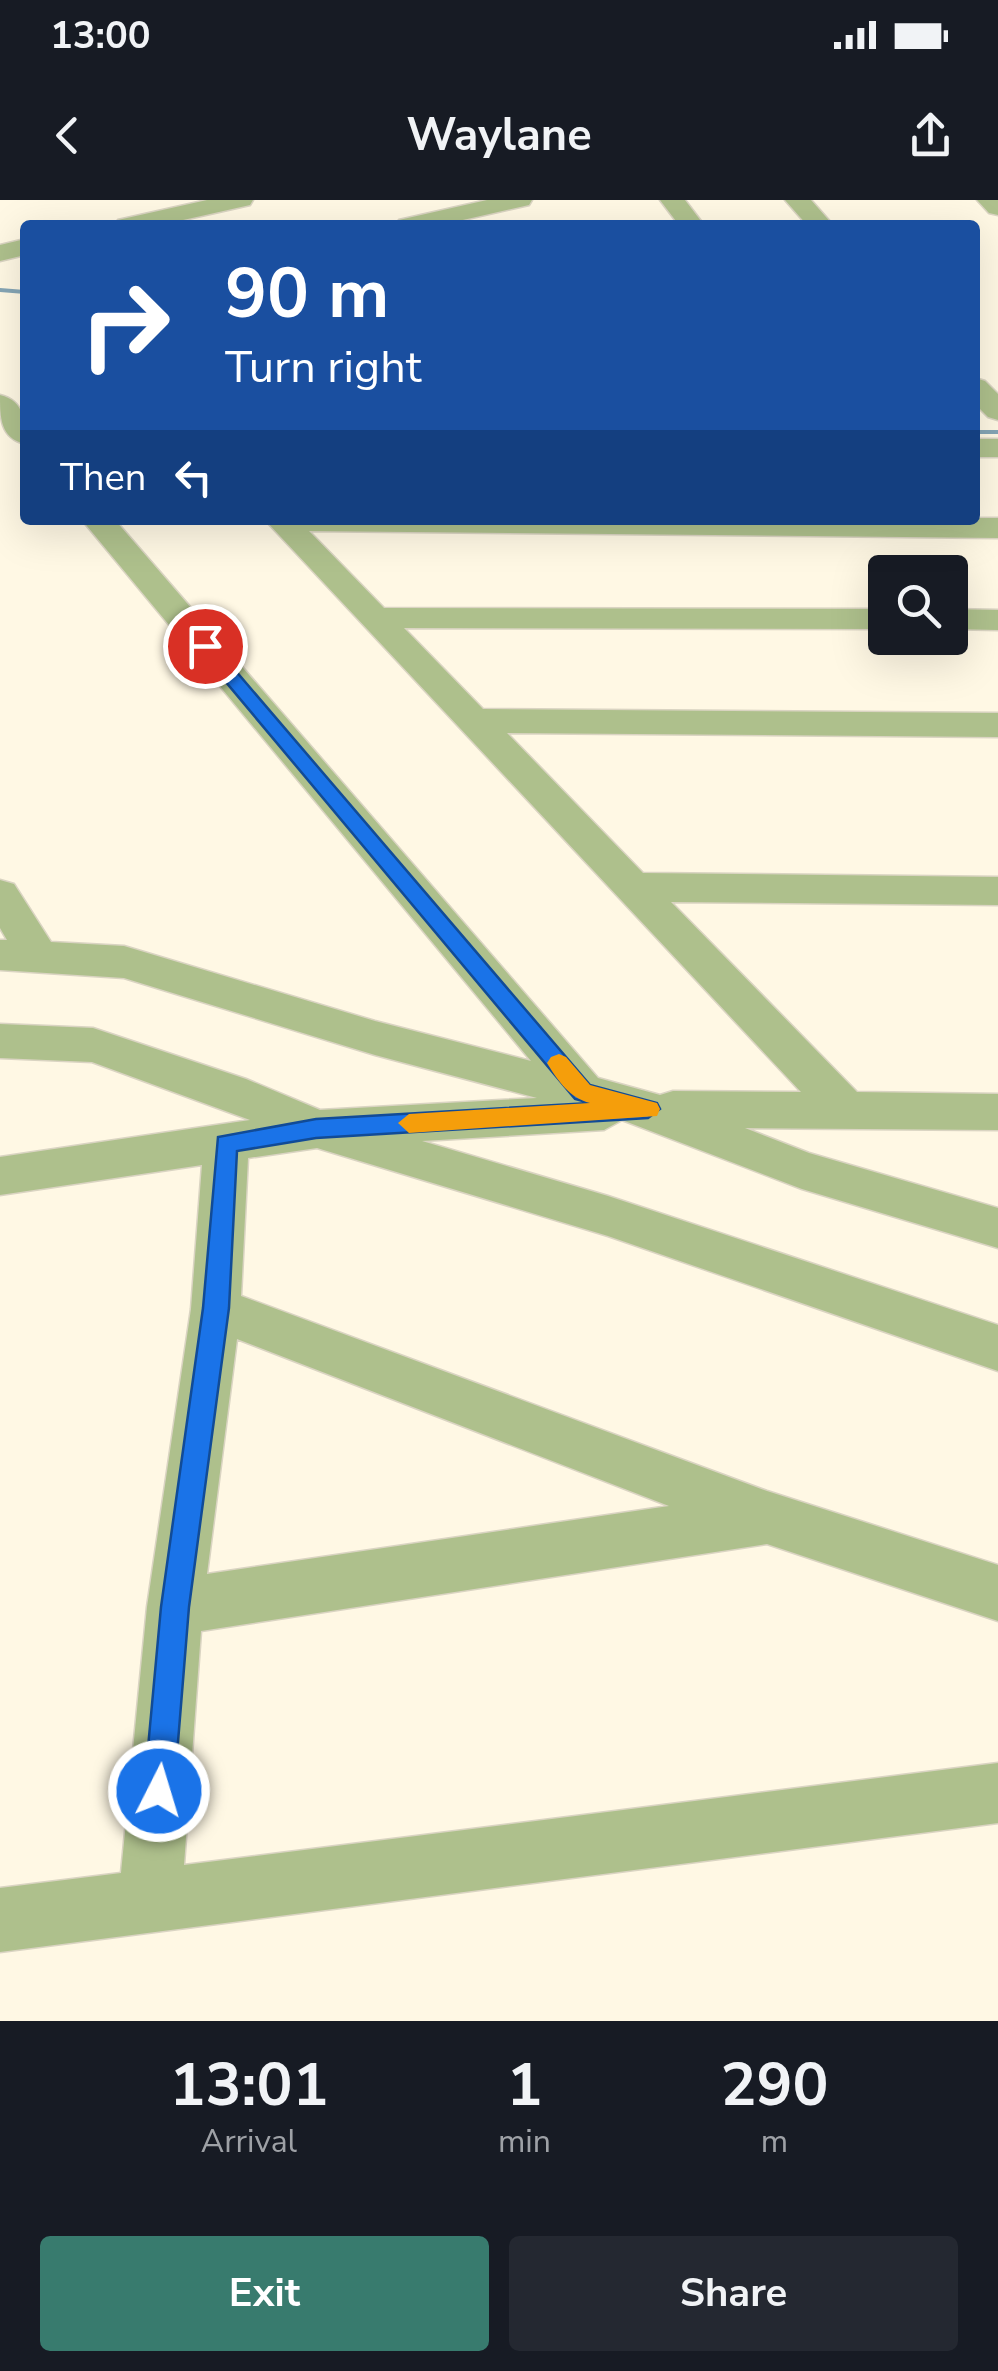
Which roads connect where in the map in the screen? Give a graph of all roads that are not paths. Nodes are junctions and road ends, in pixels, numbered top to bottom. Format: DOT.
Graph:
graph roads {
  1 [pos="240,200"];
  2 [pos="520,200"];
  3 [pos="672,200"];
  4 [pos="797,200"];
  5 [pos="989,200"];
  6 [pos="998,208"];
  7 [pos="150,220"];
  8 [pos="430,220"];
  9 [pos="688,220"];
  10 [pos="816,220"];
  11 [pos="980,392"];
  12 [pos="998,411"];
  13 [pos="102,525"];
  14 [pos="287,525"];
  15 [pos="730,525"];
  16 [pos="998,528"];
  17 [pos="375,618"];
  18 [pos="868,618"];
  19 [pos="968,620"];
  20 [pos="998,620"];
  21 [pos="475,720"];
  22 [pos="998,725"];
  23 [pos="635,887"];
  24 [pos="998,890"];
  25 [pos="0,894"];
  26 [pos="20,956"];
  27 [pos="0,1042"];
  28 [pos="583,1092"];
  29 [pos="843,1108"];
  30 [pos="648,1109"];
  31 [pos="998,1112"];
  32 [pos="316,1129"];
  33 [pos="226,1143"];
  34 [pos="0,1176"];
  35 [pos="998,1228"];
  36 [pos="216,1308"];
  37 [pos="998,1348"];
  38 [pos="767,1518"];
  39 [pos="998,1594"];
  40 [pos="175,1607"];
  41 [pos="998,1793"];
  42 [pos="150,1901"];
  43 [pos="0,1920"];
  1 -- 7 [label="street"];
  2 -- 8 [label="street"];
  3 -- 9 [label="street"];
  4 -- 10 [label="street"];
  5 -- 6 [label="street"];
  11 -- 12 [label="street"];
  13 -- 28 [label="street"];
  14 -- 17 [label="street"];
  15 -- 16 [label="street"];
  17 -- 18 [label="street"];
  17 -- 21 [label="street"];
  19 -- 20 [label="street"];
  21 -- 22 [label="street"];
  21 -- 23 [label="street"];
  23 -- 24 [label="street"];
  23 -- 29 [label="street"];
  25 -- 26 [label="street"];
  26 -- 28 [label="street"];
  27 -- 32 [label="street"];
  28 -- 30 [label="street"];
  29 -- 30 [label="street"];
  29 -- 31 [label="street"];
  30 -- 32 [label="street"];
  30 -- 35 [label="street"];
  32 -- 33 [label="street"];
  32 -- 37 [label="street"];
  33 -- 34 [label="street"];
  33 -- 36 [label="street"];
  36 -- 38 [label="street"];
  36 -- 40 [label="street"];
  38 -- 39 [label="street"];
  38 -- 40 [label="street"];
  40 -- 42 [label="street"];
  41 -- 42 [label="street"];
  42 -- 43 [label="street"];
}
